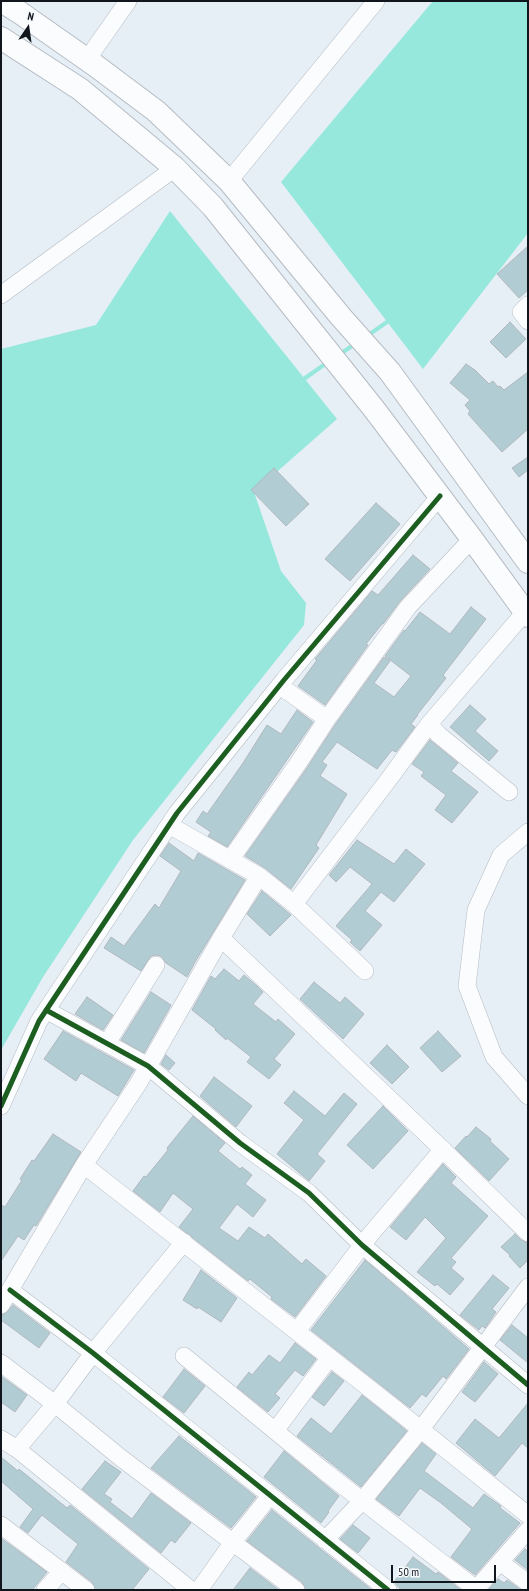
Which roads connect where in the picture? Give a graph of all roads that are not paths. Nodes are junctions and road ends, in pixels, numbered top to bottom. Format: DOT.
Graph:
graph roads {
  1 [pos="1,1"];
  2 [pos="128,1"];
  3 [pos="376,1"];
  4 [pos="1,38"];
  5 [pos="88,61"];
  6 [pos="175,168"];
  7 [pos="229,181"];
  8 [pos="1,294"];
  9 [pos="528,305"];
  10 [pos="528,321"];
  11 [pos="440,496"];
  12 [pos="472,539"];
  13 [pos="528,562"];
  14 [pos="526,614"];
  15 [pos="280,686"];
  16 [pos="327,719"];
  17 [pos="429,724"];
  18 [pos="509,792"];
  19 [pos="169,825"];
  20 [pos="528,832"];
  21 [pos="230,860"];
  22 [pos="259,876"];
  23 [pos="294,904"];
  24 [pos="221,938"];
  25 [pos="156,965"];
  26 [pos="365,971"];
  27 [pos="46,1010"];
  28 [pos="107,1044"];
  29 [pos="148,1066"];
  30 [pos="528,1096"];
  31 [pos="1,1106"];
  32 [pos="443,1149"];
  33 [pos="84,1165"];
  34 [pos="528,1233"];
  35 [pos="184,1242"];
  36 [pos="362,1245"];
  37 [pos="528,1287"];
  38 [pos="10,1290"];
  39 [pos="1,1305"];
  40 [pos="296,1331"];
  41 [pos="482,1348"];
  42 [pos="93,1353"];
  43 [pos="184,1356"];
  44 [pos="330,1357"];
  45 [pos="1,1363"];
  46 [pos="528,1385"];
  47 [pos="55,1404"];
  48 [pos="421,1428"];
  49 [pos="275,1431"];
  50 [pos="1,1439"];
  51 [pos="17,1449"];
  52 [pos="270,1496"];
  53 [pos="362,1501"];
  54 [pos="528,1515"];
  55 [pos="1,1525"];
  56 [pos="528,1530"];
  57 [pos="325,1540"];
  58 [pos="233,1542"];
  59 [pos="500,1562"];
  60 [pos="62,1571"];
  61 [pos="528,1583"];
  62 [pos="45,1590"];
  63 [pos="86,1590"];
  64 [pos="191,1590"];
  65 [pos="199,1590"];
  66 [pos="296,1590"];
  67 [pos="388,1590"];
  68 [pos="476,1590"];
  1 -- 5 [label="highway"];
  2 -- 5 [label="street"];
  3 -- 7 [label="street"];
  4 -- 6 [label="highway"];
  5 -- 7 [label="highway"];
  6 -- 8 [label="street"];
  6 -- 11 [label="highway"];
  7 -- 13 [label="highway"];
  9 -- 10 [label="street"];
  11 -- 12 [label="highway"];
  11 -- 15 [label="street"];
  12 -- 14 [label="highway"];
  12 -- 16 [label="street"];
  14 -- 17 [label="street"];
  15 -- 16 [label="street"];
  15 -- 19 [label="street"];
  16 -- 21 [label="street"];
  17 -- 18 [label="street"];
  17 -- 23 [label="street"];
  19 -- 21 [label="street"];
  19 -- 27 [label="street"];
  20 -- 30 [label="street"];
  21 -- 22 [label="street"];
  22 -- 23 [label="street"];
  22 -- 24 [label="street"];
  23 -- 26 [label="street"];
  24 -- 29 [label="street"];
  24 -- 32 [label="street"];
  25 -- 28 [label="street"];
  27 -- 28 [label="street"];
  27 -- 31 [label="street"];
  28 -- 29 [label="street"];
  29 -- 33 [label="street"];
  29 -- 36 [label="street"];
  32 -- 34 [label="street"];
  32 -- 36 [label="street"];
  33 -- 35 [label="street"];
  33 -- 38 [label="street"];
  35 -- 40 [label="street"];
  35 -- 42 [label="street"];
  36 -- 40 [label="street"];
  36 -- 41 [label="street"];
  37 -- 41 [label="street"];
  38 -- 39 [label="street"];
  38 -- 42 [label="street"];
  40 -- 44 [label="street"];
  41 -- 46 [label="street"];
  41 -- 48 [label="street"];
  42 -- 47 [label="street"];
  42 -- 52 [label="street"];
  43 -- 49 [label="street"];
  44 -- 48 [label="street"];
  44 -- 49 [label="street"];
  45 -- 47 [label="street"];
  47 -- 51 [label="street"];
  47 -- 58 [label="street"];
  48 -- 53 [label="street"];
  48 -- 54 [label="street"];
  49 -- 53 [label="street"];
  50 -- 51 [label="street"];
  51 -- 64 [label="street"];
  52 -- 57 [label="street"];
  52 -- 58 [label="street"];
  53 -- 57 [label="street"];
  53 -- 68 [label="street"];
  55 -- 60 [label="street"];
  56 -- 59 [label="street"];
  57 -- 67 [label="street"];
  58 -- 65 [label="street"];
  58 -- 66 [label="street"];
  59 -- 61 [label="street"];
  59 -- 68 [label="street"];
  60 -- 62 [label="street"];
  60 -- 63 [label="street"];
}
